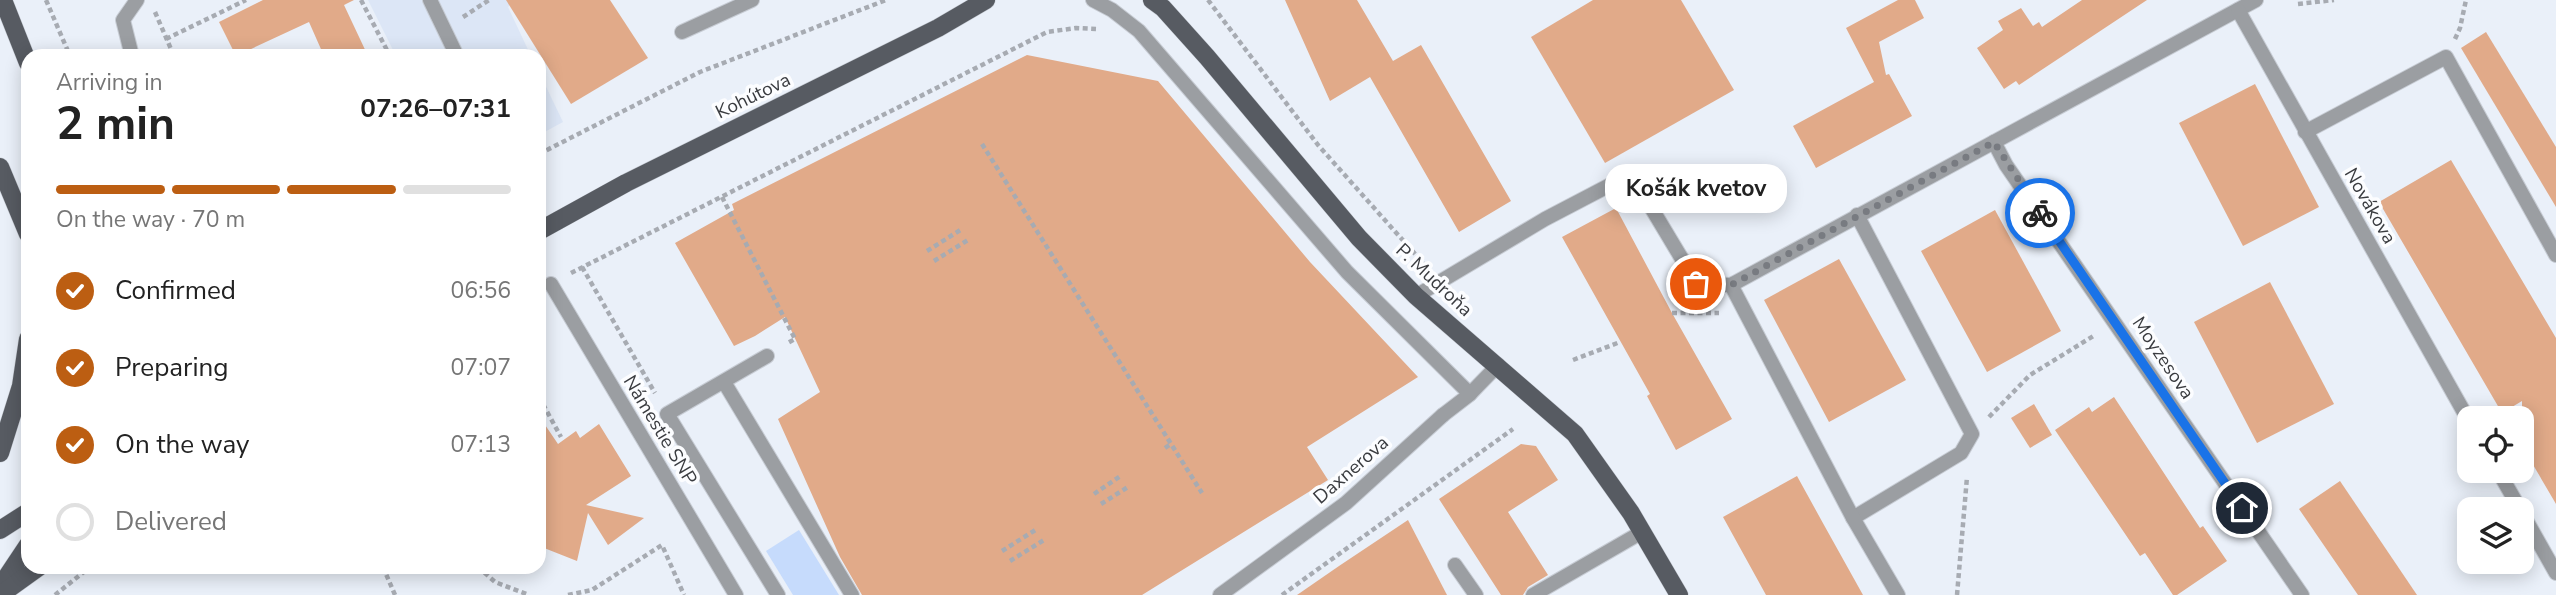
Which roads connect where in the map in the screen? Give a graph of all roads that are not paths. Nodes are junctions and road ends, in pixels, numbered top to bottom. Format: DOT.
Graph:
graph roads {
  1 [pos="3,0"];
  2 [pos="136,0"];
  3 [pos="430,0"];
  4 [pos="752,0"];
  5 [pos="986,0"];
  6 [pos="1093,0"];
  7 [pos="1152,0"];
  8 [pos="2256,0"];
  9 [pos="2238,10"];
  10 [pos="682,32"];
  11 [pos="22,49"];
  12 [pos="130,49"];
  13 [pos="454,49"];
  14 [pos="2305,132"];
  15 [pos="1994,142"];
  16 [pos="0,167"];
  17 [pos="1857,215"];
  18 [pos="21,216"];
  19 [pos="546,227"];
  20 [pos="2556,255"];
  21 [pos="551,284"];
  22 [pos="1731,285"];
  23 [pos="1416,296"];
  24 [pos="767,356"];
  25 [pos="1498,365"];
  26 [pos="724,382"];
  27 [pos="21,386"];
  28 [pos="1470,394"];
  29 [pos="2460,406"];
  30 [pos="0,453"];
  31 [pos="21,516"];
  32 [pos="1853,518"];
  33 [pos="0,530"];
  34 [pos="1642,532"];
  35 [pos="2534,534"];
  36 [pos="21,556"];
  37 [pos="1455,565"];
  38 [pos="2556,573"];
  39 [pos="29,574"];
  40 [pos="0,587"];
  41 [pos="0,595"];
  42 [pos="736,595"];
  43 [pos="778,595"];
  44 [pos="852,595"];
  45 [pos="1220,595"];
  46 [pos="1476,595"];
  47 [pos="1533,595"];
  48 [pos="1679,595"];
  49 [pos="1898,595"];
  50 [pos="2302,595"];
  1 -- 11 [label="main road"];
  2 -- 12 [label="street"];
  3 -- 13 [label="street"];
  4 -- 10 [label="street"];
  5 -- 19 [label="main road, Kohútova"];
  6 -- 28 [label="street"];
  7 -- 23 [label="main road, P. Mudroňa"];
  8 -- 9 [label="street"];
  9 -- 14 [label="street, Novákova"];
  9 -- 15 [label="street"];
  14 -- 20 [label="street"];
  14 -- 29 [label="street, Novákova"];
  15 -- 17 [label="street"];
  15 -- 50 [label="street, Moyzesova"];
  16 -- 18 [label="main road"];
  17 -- 22 [label="street"];
  17 -- 32 [label="street"];
  21 -- 42 [label="street, Námestie SNP"];
  22 -- 23 [label="street"];
  22 -- 32 [label="street"];
  23 -- 25 [label="main road, P. Mudroňa"];
  24 -- 26 [label="street"];
  25 -- 28 [label="street, Daxnerova"];
  25 -- 34 [label="main road, P. Mudroňa"];
  26 -- 43 [label="street"];
  26 -- 44 [label="street"];
  27 -- 30 [label="main road"];
  28 -- 45 [label="street, Daxnerova"];
  31 -- 33 [label="main road"];
  32 -- 49 [label="street"];
  34 -- 47 [label="street"];
  34 -- 48 [label="main road, P. Mudroňa"];
  35 -- 38 [label="street"];
  36 -- 40 [label="main road"];
  37 -- 46 [label="street"];
  39 -- 41 [label="main road"];
}
